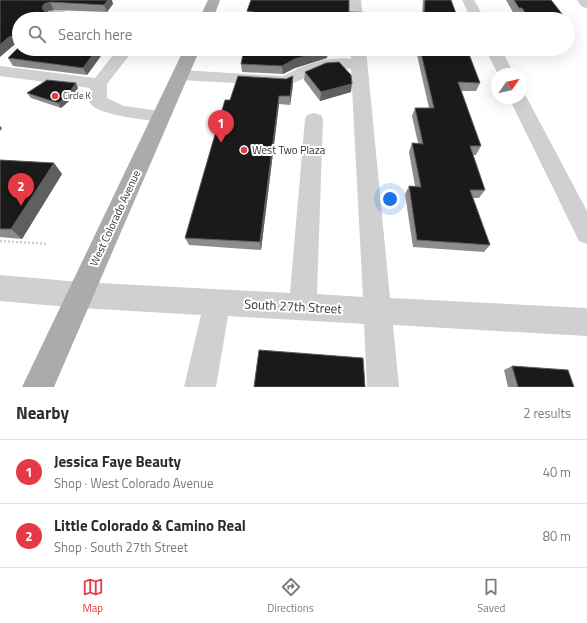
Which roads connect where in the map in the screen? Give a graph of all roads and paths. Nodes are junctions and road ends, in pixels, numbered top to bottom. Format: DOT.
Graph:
graph roads {
  1 [pos="69,0"];
  2 [pos="214,0"];
  3 [pos="355,0"];
  4 [pos="468,0"];
  5 [pos="583,0"];
  6 [pos="587,4"];
  7 [pos="57,12"];
  8 [pos="209,12"];
  9 [pos="356,12"];
  10 [pos="474,12"];
  11 [pos="121,56"];
  12 [pos="189,56"];
  13 [pos="497,56"];
  14 [pos="359,57"];
  15 [pos="3,66"];
  16 [pos="503,68"];
  17 [pos="180,75"];
  18 [pos="99,84"];
  19 [pos="521,104"];
  20 [pos="162,116"];
  21 [pos="314,119"];
  22 [pos="587,234"];
  23 [pos="0,241"];
  24 [pos="48,244"];
  25 [pos="0,288"];
  26 [pos="80,294"];
  27 [pos="218,302"];
  28 [pos="303,306"];
  29 [pos="377,310"];
  30 [pos="587,322"];
  31 [pos="38,387"];
  32 [pos="200,387"];
  33 [pos="383,387"];
  1 -- 7 [label="street"];
  2 -- 8 [label="main road"];
  3 -- 9 [label="street"];
  4 -- 10 [label="street"];
  5 -- 6 [label="street"];
  11 -- 18 [label="street"];
  12 -- 17 [label="main road, West Colorado Avenue"];
  13 -- 16 [label="street"];
  14 -- 17 [label="street"];
  14 -- 29 [label="street"];
  15 -- 18 [label="street"];
  17 -- 20 [label="main road, West Colorado Avenue"];
  18 -- 20 [label="street"];
  19 -- 22 [label="street"];
  20 -- 26 [label="main road, West Colorado Avenue"];
  21 -- 28 [label="street"];
  23 -- 24 [label="path"];
  25 -- 26 [label="street, South 27th Street"];
  26 -- 27 [label="street, South 27th Street"];
  26 -- 31 [label="main road, West Colorado Avenue"];
  27 -- 28 [label="street, South 27th Street"];
  27 -- 32 [label="street"];
  28 -- 29 [label="street, South 27th Street"];
  29 -- 30 [label="street, South 27th Street"];
  29 -- 33 [label="street"];
}
